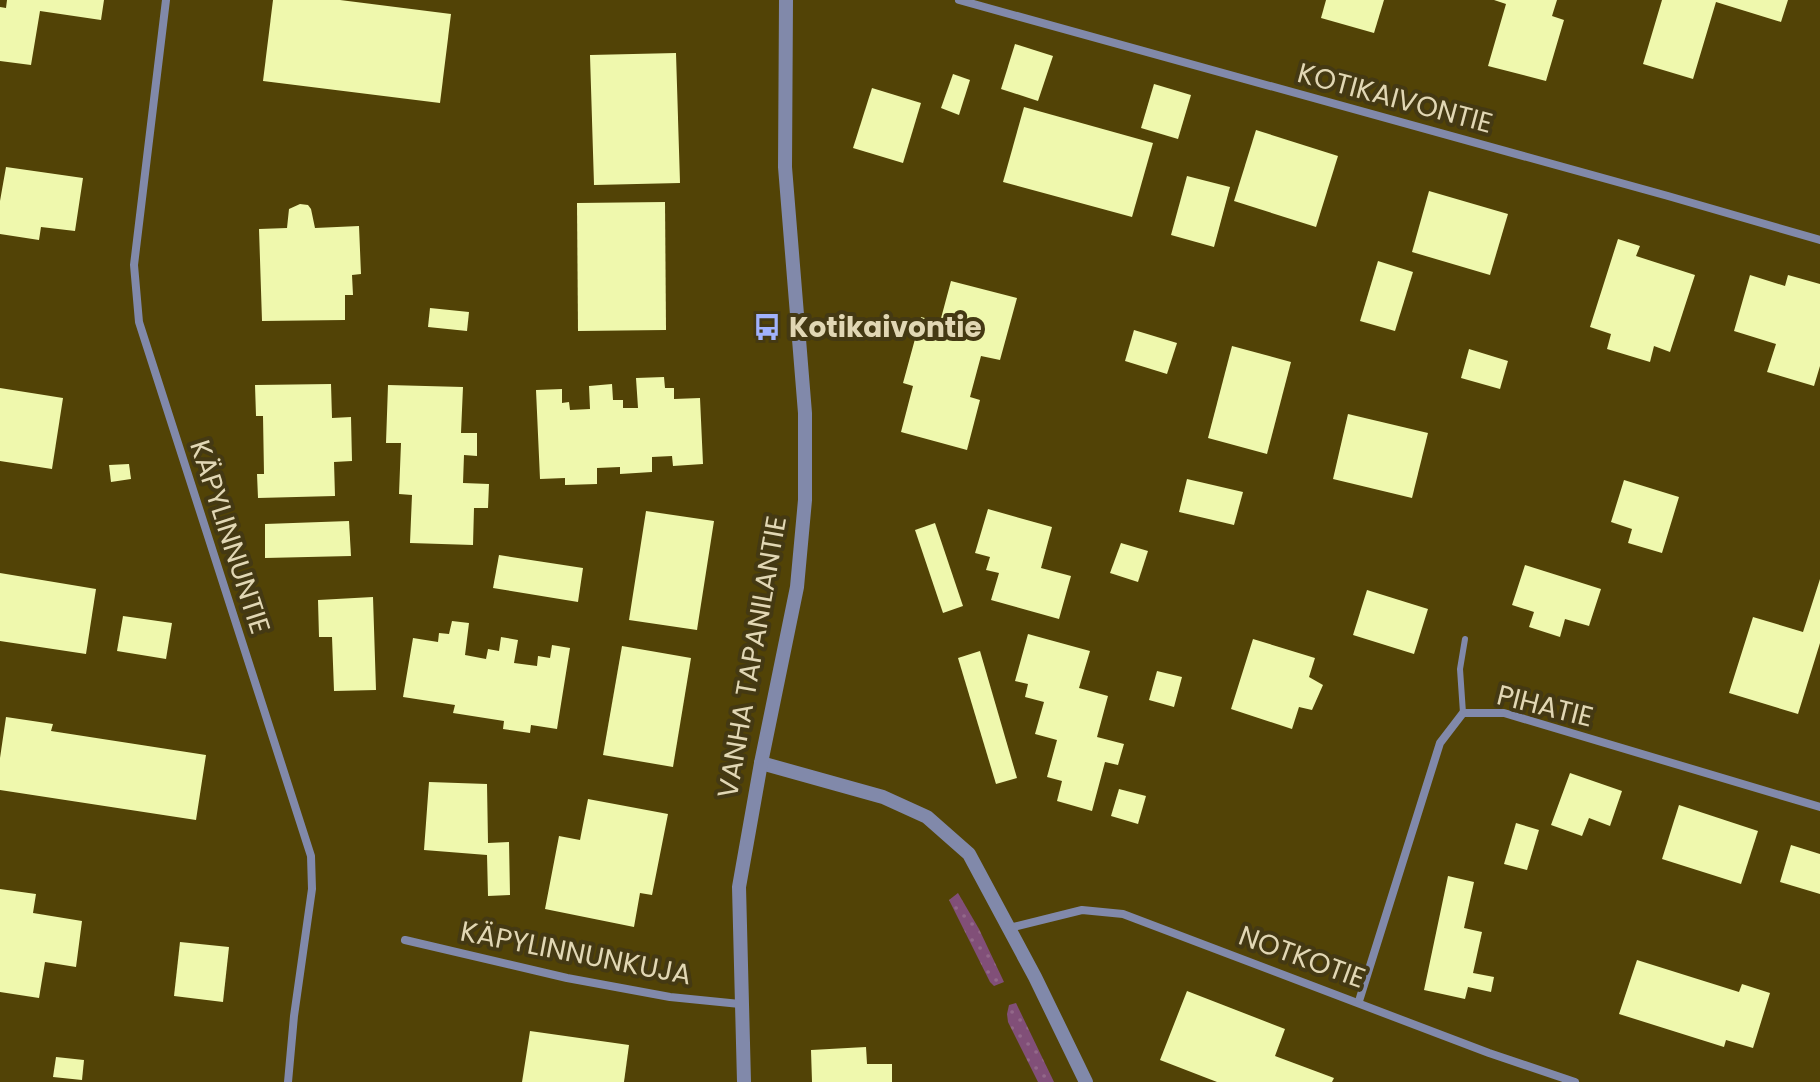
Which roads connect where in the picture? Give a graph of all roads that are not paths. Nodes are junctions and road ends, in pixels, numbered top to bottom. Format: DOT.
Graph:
graph roads {
  1 [pos="166,0"];
  2 [pos="786,0"];
  3 [pos="959,0"];
  4 [pos="1820,240"];
  5 [pos="1465,639"];
  6 [pos="1463,713"];
  7 [pos="761,763"];
  8 [pos="1820,807"];
  9 [pos="1009,928"];
  10 [pos="405,940"];
  11 [pos="1359,1001"];
  12 [pos="740,1004"];
  13 [pos="288,1082"];
  14 [pos="744,1082"];
  15 [pos="1086,1082"];
  16 [pos="1575,1082"];
  1 -- 13 [label="street, KÄPYLINNUNTIE"];
  2 -- 7 [label="street, VANHA TAPANILANTIE"];
  3 -- 4 [label="street, KOTIKAIVONTIE"];
  5 -- 6 [label="lane"];
  6 -- 8 [label="street, PIHATIE"];
  6 -- 11 [label="street, PIHATIE"];
  7 -- 9 [label="street"];
  7 -- 12 [label="street, VANHA TAPANILANTIE"];
  9 -- 11 [label="street, NOTKOTIE"];
  9 -- 15 [label="street"];
  10 -- 12 [label="street, KÄPYLINNUNKUJA"];
  11 -- 16 [label="street, NOTKOTIE"];
  12 -- 14 [label="street, VANHA TAPANILANTIE"];
}
